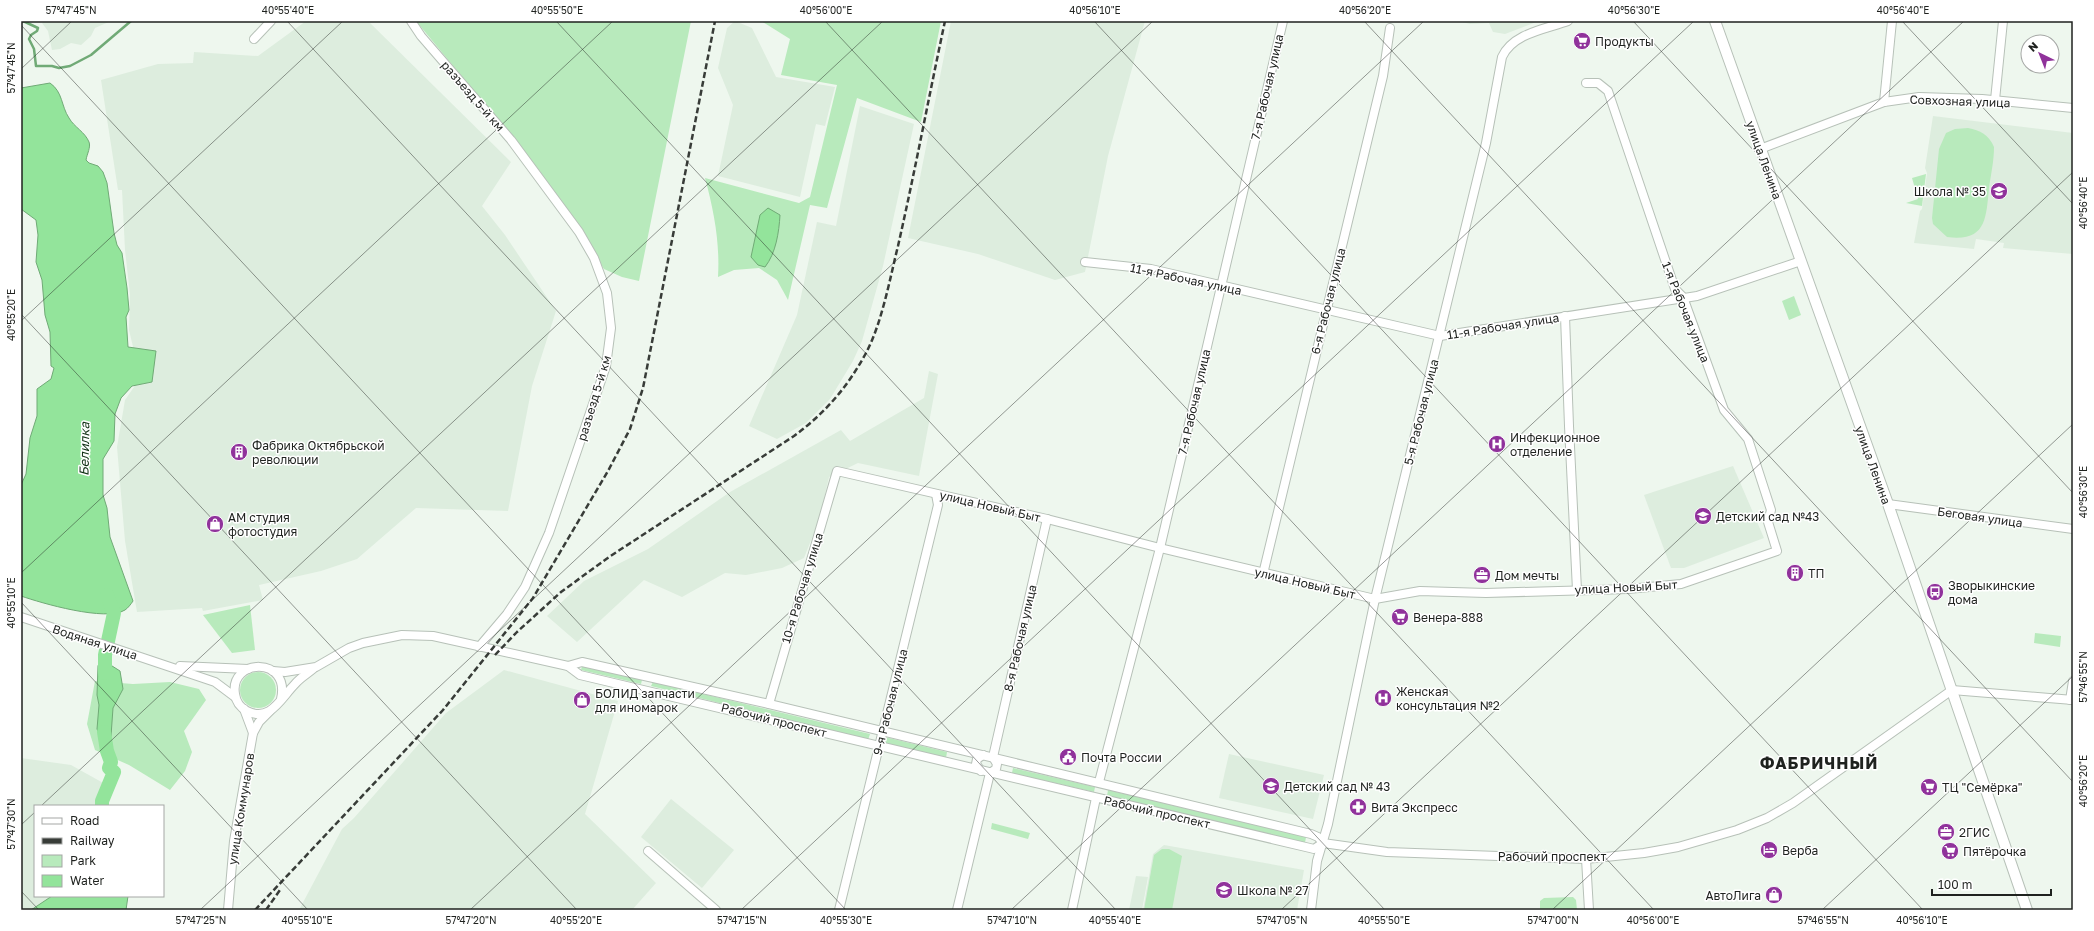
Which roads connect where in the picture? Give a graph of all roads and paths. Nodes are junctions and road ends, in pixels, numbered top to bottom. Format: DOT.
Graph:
graph roads {
  1 [pos="271,21"];
  2 [pos="411,21"];
  3 [pos="1282,21"];
  4 [pos="1568,21"];
  5 [pos="1716,21"];
  6 [pos="1892,21"];
  7 [pos="2003,21"];
  8 [pos="1390,28"];
  9 [pos="254,39"];
  10 [pos="1586,83"];
  11 [pos="1995,100"];
  12 [pos="1884,102"];
  13 [pos="2073,108"];
  14 [pos="1760,150"];
  15 [pos="1801,261"];
  16 [pos="1085,262"];
  17 [pos="1222,286"];
  18 [pos="1683,297"];
  19 [pos="1326,310"];
  20 [pos="1565,316"];
  21 [pos="1440,336"];
  22 [pos="837,471"];
  23 [pos="936,494"];
  24 [pos="1888,504"];
  25 [pos="1047,519"];
  26 [pos="2073,529"];
  27 [pos="1160,548"];
  28 [pos="1777,551"];
  29 [pos="1263,574"];
  30 [pos="1578,590"];
  31 [pos="1375,599"];
  32 [pos="21,617"];
  33 [pos="478,647"];
  34 [pos="169,665"];
  35 [pos="568,666"];
  36 [pos="316,667"];
  37 [pos="248,669"];
  38 [pos="273,671"];
  39 [pos="2073,681"];
  40 [pos="1952,690"];
  41 [pos="235,697"];
  42 [pos="281,699"];
  43 [pos="2072,700"];
  44 [pos="769,704"];
  45 [pos="243,709"];
  46 [pos="270,711"];
  47 [pos="883,732"];
  48 [pos="253,733"];
  49 [pos="879,747"];
  50 [pos="983,755"];
  51 [pos="993,758"];
  52 [pos="981,771"];
  53 [pos="990,773"];
  54 [pos="1100,782"];
  55 [pos="1096,798"];
  56 [pos="1324,843"];
  57 [pos="648,851"];
  58 [pos="1586,858"];
  59 [pos="228,910"];
  60 [pos="716,910"];
  61 [pos="839,910"];
  62 [pos="957,910"];
  63 [pos="1072,910"];
  64 [pos="1311,910"];
  65 [pos="1589,910"];
  66 [pos="2027,910"];
  1 -- 9 [label="street"];
  2 -- 33 [label="street, разъезд 5-й км"];
  3 -- 17 [label="street, 7-я Рабочая улица"];
  4 -- 21 [label="street, 5-я Рабочая улица"];
  5 -- 14 [label="main road, улица Ленина"];
  6 -- 12 [label="street"];
  7 -- 11 [label="street"];
  8 -- 19 [label="street, 6-я Рабочая улица"];
  10 -- 18 [label="street, 1-я Рабочая улица"];
  11 -- 12 [label="street, Совхозная улица"];
  11 -- 13 [label="street, Совхозная улица"];
  12 -- 14 [label="street, Совхозная улица"];
  14 -- 15 [label="main road, улица Ленина"];
  15 -- 18 [label="street, 11-я Рабочая улица"];
  15 -- 24 [label="main road, улица Ленина"];
  16 -- 17 [label="street, 11-я Рабочая улица"];
  17 -- 19 [label="street, 11-я Рабочая улица"];
  17 -- 27 [label="street, 7-я Рабочая улица"];
  18 -- 20 [label="street, 11-я Рабочая улица"];
  18 -- 28 [label="street, 1-я Рабочая улица"];
  19 -- 21 [label="street, 11-я Рабочая улица"];
  19 -- 29 [label="street, 6-я Рабочая улица"];
  20 -- 21 [label="street, 11-я Рабочая улица"];
  20 -- 30 [label="street"];
  21 -- 31 [label="street, 5-я Рабочая улица"];
  22 -- 23 [label="street, улица Новый Быт"];
  22 -- 44 [label="street, 10-я Рабочая улица"];
  23 -- 25 [label="street, улица Новый Быт"];
  23 -- 47 [label="street, 9-я Рабочая улица"];
  24 -- 26 [label="street, Беговая улица"];
  24 -- 40 [label="main road, улица Ленина"];
  25 -- 27 [label="street, улица Новый Быт"];
  25 -- 51 [label="street, 8-я Рабочая улица"];
  27 -- 29 [label="street, улица Новый Быт"];
  27 -- 54 [label="street, 7-я Рабочая улица"];
  28 -- 30 [label="street, улица Новый Быт"];
  29 -- 31 [label="street, улица Новый Быт"];
  30 -- 31 [label="street, улица Новый Быт"];
  31 -- 56 [label="street, 5-я Рабочая улица"];
  32 -- 34 [label="street, Водяная улица"];
  33 -- 35 [label="street, Рабочий проспект"];
  33 -- 36 [label="street, Рабочий проспект"];
  34 -- 37 [label="street"];
  34 -- 41 [label="street"];
  35 -- 44 [label="street, Рабочий проспект"];
  35 -- 49 [label="street, Рабочий проспект"];
  36 -- 38 [label="street, Рабочий проспект"];
  36 -- 42 [label="street"];
  37 -- 38 [label="street"];
  37 -- 41 [label="street"];
  38 -- 42 [label="street"];
  39 -- 43 [label="street"];
  40 -- 43 [label="street"];
  40 -- 58 [label="street, Рабочий проспект"];
  40 -- 66 [label="main road, улица Ленина"];
  41 -- 45 [label="street"];
  42 -- 46 [label="street"];
  44 -- 47 [label="street, Рабочий проспект"];
  45 -- 46 [label="street"];
  45 -- 48 [label="street"];
  46 -- 48 [label="street"];
  47 -- 49 [label="street, 9-я Рабочая улица"];
  47 -- 50 [label="street, Рабочий проспект"];
  48 -- 59 [label="street, улица Коммунаров"];
  49 -- 52 [label="street, Рабочий проспект"];
  49 -- 61 [label="street, 9-я Рабочая улица"];
  50 -- 51 [label="street, Рабочий проспект"];
  50 -- 52 [label="street"];
  51 -- 53 [label="street"];
  51 -- 54 [label="street, Рабочий проспект"];
  52 -- 53 [label="street, Рабочий проспект"];
  53 -- 55 [label="street, Рабочий проспект"];
  53 -- 62 [label="street"];
  54 -- 56 [label="street, Рабочий проспект"];
  55 -- 56 [label="street, Рабочий проспект"];
  55 -- 63 [label="street"];
  56 -- 58 [label="street, Рабочий проспект"];
  56 -- 64 [label="street, 5-я Рабочая улица"];
  57 -- 60 [label="street"];
  58 -- 65 [label="street"];
}
